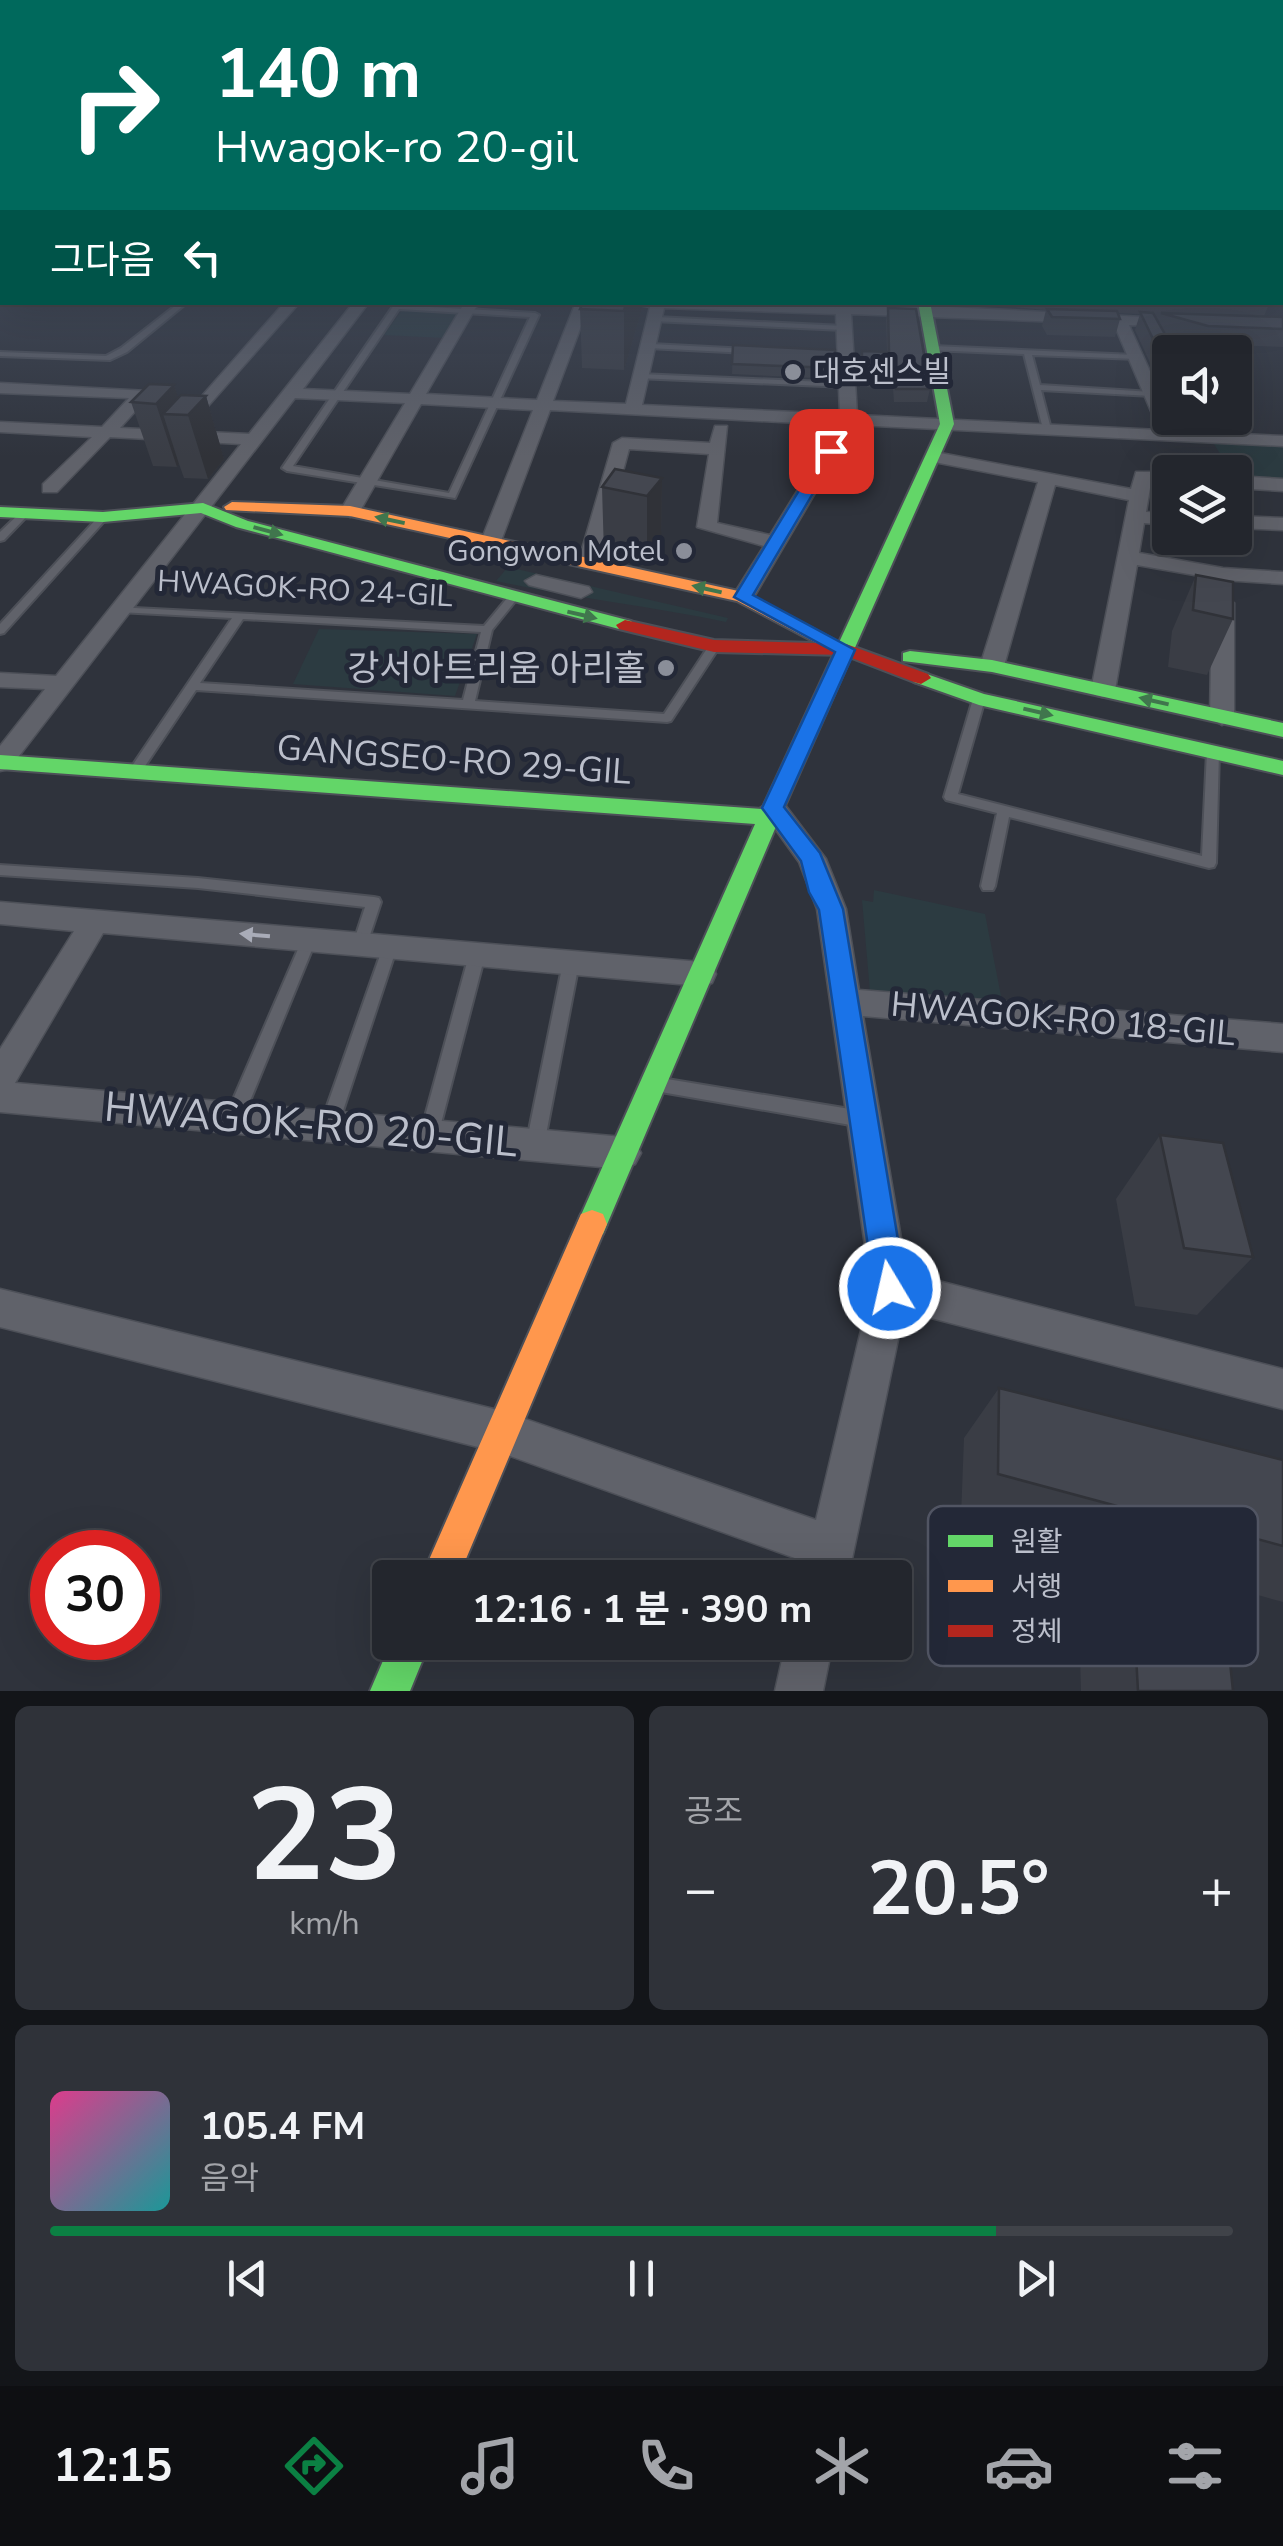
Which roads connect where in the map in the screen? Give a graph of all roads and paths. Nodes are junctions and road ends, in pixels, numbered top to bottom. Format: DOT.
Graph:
graph roads {
  1 [pos="181,305"];
  2 [pos="290,305"];
  3 [pos="360,305"];
  4 [pos="581,305"];
  5 [pos="716,305"];
  6 [pos="739,305"];
  7 [pos="469,307"];
  8 [pos="926,308"];
  9 [pos="657,311"];
  10 [pos="843,313"];
  11 [pos="1118,319"];
  12 [pos="1210,324"];
  13 [pos="651,346"];
  14 [pos="933,348"];
  15 [pos="767,352"];
  16 [pos="1027,352"];
  17 [pos="0,354"];
  18 [pos="1136,357"];
  19 [pos="640,376"];
  20 [pos="847,385"];
  21 [pos="1036,387"];
  22 [pos="0,388"];
  23 [pos="293,393"];
  24 [pos="1152,394"];
  25 [pos="334,397"];
  26 [pos="412,400"];
  27 [pos="498,403"];
  28 [pos="540,406"];
  29 [pos="634,408"];
  30 [pos="722,414"];
  31 [pos="849,421"];
  32 [pos="947,424"];
  33 [pos="0,427"];
  34 [pos="1047,429"];
  35 [pos="106,432"];
  36 [pos="1152,434"];
  37 [pos="177,435"];
  38 [pos="1170,435"];
  39 [pos="255,440"];
  40 [pos="1283,441"];
  41 [pos="718,448"];
  42 [pos="935,457"];
  43 [pos="1152,477"];
  44 [pos="1048,478"];
  45 [pos="370,480"];
  46 [pos="1252,483"];
  47 [pos="1283,485"];
  48 [pos="38,488"];
  49 [pos="88,490"];
  50 [pos="125,492"];
  51 [pos="1138,507"];
  52 [pos="204,508"];
  53 [pos="350,511"];
  54 [pos="0,512"];
  55 [pos="1152,512"];
  56 [pos="24,514"];
  57 [pos="102,517"];
  58 [pos="1252,523"];
  59 [pos="1283,524"];
  60 [pos="0,538"];
  61 [pos="491,541"];
  62 [pos="777,543"];
  63 [pos="1128,557"];
  64 [pos="588,563"];
  65 [pos="1223,574"];
  66 [pos="1283,578"];
  67 [pos="530,586"];
  68 [pos="581,592"];
  69 [pos="743,597"];
  70 [pos="119,609"];
  71 [pos="238,618"];
  72 [pos="487,630"];
  73 [pos="0,631"];
  74 [pos="714,646"];
  75 [pos="846,650"];
  76 [pos="992,666"];
  77 [pos="0,680"];
  78 [pos="62,684"];
  79 [pos="195,686"];
  80 [pos="1103,690"];
  81 [pos="979,698"];
  82 [pos="468,704"];
  83 [pos="1222,717"];
  84 [pos="1283,730"];
  85 [pos="1214,752"];
  86 [pos="0,762"];
  87 [pos="1283,768"];
  88 [pos="134,772"];
  89 [pos="1004,811"];
  90 [pos="771,813"];
  91 [pos="0,870"];
  92 [pos="988,886"];
  93 [pos="0,913"];
  94 [pos="95,921"];
  95 [pos="309,940"];
  96 [pos="375,946"];
  97 [pos="477,955"];
  98 [pos="571,963"];
  99 [pos="700,974"];
  100 [pos="842,1001"];
  101 [pos="1283,1038"];
  102 [pos="0,1078"];
  103 [pos="654,1083"];
  104 [pos="0,1097"];
  105 [pos="234,1118"];
  106 [pos="862,1119"];
  107 [pos="329,1127"];
  108 [pos="429,1136"];
  109 [pos="534,1145"];
  110 [pos="623,1154"];
  111 [pos="890,1288"];
  112 [pos="0,1308"];
  113 [pos="1283,1389"];
  114 [pos="502,1432"];
  115 [pos="447,1560"];
  116 [pos="821,1560"];
  117 [pos="829,1560"];
  118 [pos="403,1660"];
  119 [pos="806,1660"];
  120 [pos="390,1691"];
  121 [pos="799,1691"];
  1 -- 17 [label="lane"];
  2 -- 37 [label="street"];
  3 -- 23 [label="street, HWAGOK-RO 24-GIL"];
  4 -- 28 [label="street"];
  5 -- 9 [label="street"];
  6 -- 10 [label="street"];
  7 -- 25 [label="lane"];
  7 -- 26 [label="street"];
  7 -- 27 [label="lane"];
  8 -- 10 [label="street"];
  8 -- 11 [label="street"];
  8 -- 14 [label="main road"];
  9 -- 10 [label="lane"];
  9 -- 13 [label="street"];
  10 -- 20 [label="street"];
  11 -- 12 [label="street"];
  11 -- 18 [label="street"];
  13 -- 15 [label="lane"];
  13 -- 19 [label="street"];
  14 -- 16 [label="lane"];
  14 -- 32 [label="main road"];
  16 -- 18 [label="lane"];
  16 -- 21 [label="lane"];
  18 -- 24 [label="street"];
  19 -- 20 [label="lane"];
  19 -- 29 [label="street"];
  20 -- 31 [label="street"];
  21 -- 24 [label="lane"];
  21 -- 34 [label="lane"];
  22 -- 35 [label="street"];
  23 -- 25 [label="street"];
  23 -- 39 [label="street, HWAGOK-RO 24-GIL"];
  25 -- 26 [label="street"];
  25 -- 45 [label="lane"];
  26 -- 27 [label="street"];
  26 -- 45 [label="street"];
  27 -- 28 [label="street"];
  27 -- 45 [label="lane"];
  28 -- 29 [label="street"];
  28 -- 61 [label="street"];
  29 -- 30 [label="street"];
  30 -- 31 [label="street"];
  30 -- 41 [label="street"];
  31 -- 32 [label="street"];
  31 -- 62 [label="street"];
  32 -- 34 [label="street"];
  32 -- 42 [label="main road"];
  33 -- 35 [label="street"];
  34 -- 36 [label="street"];
  35 -- 37 [label="street"];
  35 -- 48 [label="street"];
  37 -- 39 [label="street"];
  38 -- 40 [label="street"];
  39 -- 52 [label="street, HWAGOK-RO 24-GIL"];
  41 -- 62 [label="street"];
  41 -- 64 [label="street"];
  42 -- 44 [label="street"];
  42 -- 75 [label="main road"];
  43 -- 51 [label="street"];
  44 -- 51 [label="street"];
  44 -- 76 [label="street"];
  45 -- 53 [label="street"];
  46 -- 47 [label="street"];
  48 -- 49 [label="main road"];
  50 -- 52 [label="main road"];
  51 -- 55 [label="street"];
  51 -- 63 [label="street"];
  52 -- 53 [label="main road"];
  52 -- 57 [label="main road"];
  52 -- 67 [label="main road, one-way"];
  52 -- 70 [label="street, HWAGOK-RO 24-GIL"];
  61 -- 53 [label="main road, one-way"];
  54 -- 56 [label="main road"];
  56 -- 57 [label="main road"];
  56 -- 60 [label="lane"];
  57 -- 73 [label="lane"];
  58 -- 59 [label="street"];
  61 -- 64 [label="main road"];
  62 -- 69 [label="street"];
  63 -- 65 [label="street"];
  63 -- 80 [label="street"];
  69 -- 64 [label="main road, one-way"];
  65 -- 66 [label="street"];
  65 -- 83 [label="street"];
  67 -- 68 [label="street"];
  67 -- 72 [label="lane"];
  67 -- 74 [label="main road, one-way"];
  69 -- 75 [label="main road"];
  70 -- 71 [label="lane, HWAGOK-RO 24-GIL"];
  70 -- 78 [label="street, HWAGOK-RO 24-GIL"];
  71 -- 72 [label="lane, HWAGOK-RO 24-GIL"];
  71 -- 79 [label="lane"];
  72 -- 82 [label="lane"];
  74 -- 75 [label="main road"];
  74 -- 82 [label="lane"];
  75 -- 76 [label="main road"];
  75 -- 81 [label="main road"];
  75 -- 90 [label="main road"];
  76 -- 80 [label="main road"];
  76 -- 81 [label="main road"];
  77 -- 78 [label="street"];
  78 -- 86 [label="street, HWAGOK-RO 24-GIL"];
  79 -- 82 [label="lane"];
  79 -- 88 [label="lane"];
  83 -- 80 [label="main road, one-way"];
  81 -- 85 [label="main road, one-way"];
  81 -- 89 [label="lane"];
  83 -- 84 [label="main road"];
  85 -- 87 [label="main road"];
  85 -- 89 [label="lane"];
  86 -- 88 [label="main road, GANGSEO-RO 29-GIL"];
  88 -- 90 [label="main road, GANGSEO-RO 29-GIL"];
  89 -- 92 [label="lane"];
  90 -- 99 [label="main road"];
  90 -- 100 [label="street, HWAGOK-RO 18-GIL"];
  91 -- 96 [label="lane"];
  93 -- 94 [label="street"];
  95 -- 94 [label="street, one-way"];
  94 -- 102 [label="street"];
  95 -- 96 [label="street"];
  95 -- 105 [label="lane"];
  96 -- 97 [label="street"];
  96 -- 107 [label="lane"];
  97 -- 98 [label="street"];
  97 -- 108 [label="lane"];
  98 -- 99 [label="street"];
  98 -- 109 [label="lane"];
  99 -- 103 [label="main road"];
  100 -- 101 [label="street, HWAGOK-RO 18-GIL"];
  100 -- 106 [label="street, HWAGOK-RO 18-GIL"];
  103 -- 106 [label="lane"];
  103 -- 110 [label="main road"];
  104 -- 105 [label="street, HWAGOK-RO 20-GIL"];
  105 -- 107 [label="street, HWAGOK-RO 20-GIL"];
  106 -- 111 [label="street, HWAGOK-RO 18-GIL"];
  107 -- 108 [label="street, HWAGOK-RO 20-GIL"];
  108 -- 109 [label="street, HWAGOK-RO 20-GIL"];
  109 -- 110 [label="street, HWAGOK-RO 20-GIL"];
  110 -- 114 [label="main road"];
  111 -- 113 [label="street"];
  111 -- 117 [label="street, HWAGOK-RO 18-GIL"];
  112 -- 114 [label="street"];
  114 -- 115 [label="main road"];
  114 -- 116 [label="street, HWAGOK-RO 18-GIL"];
  118 -- 120 [label="main road"];
  119 -- 121 [label="street"];
}
